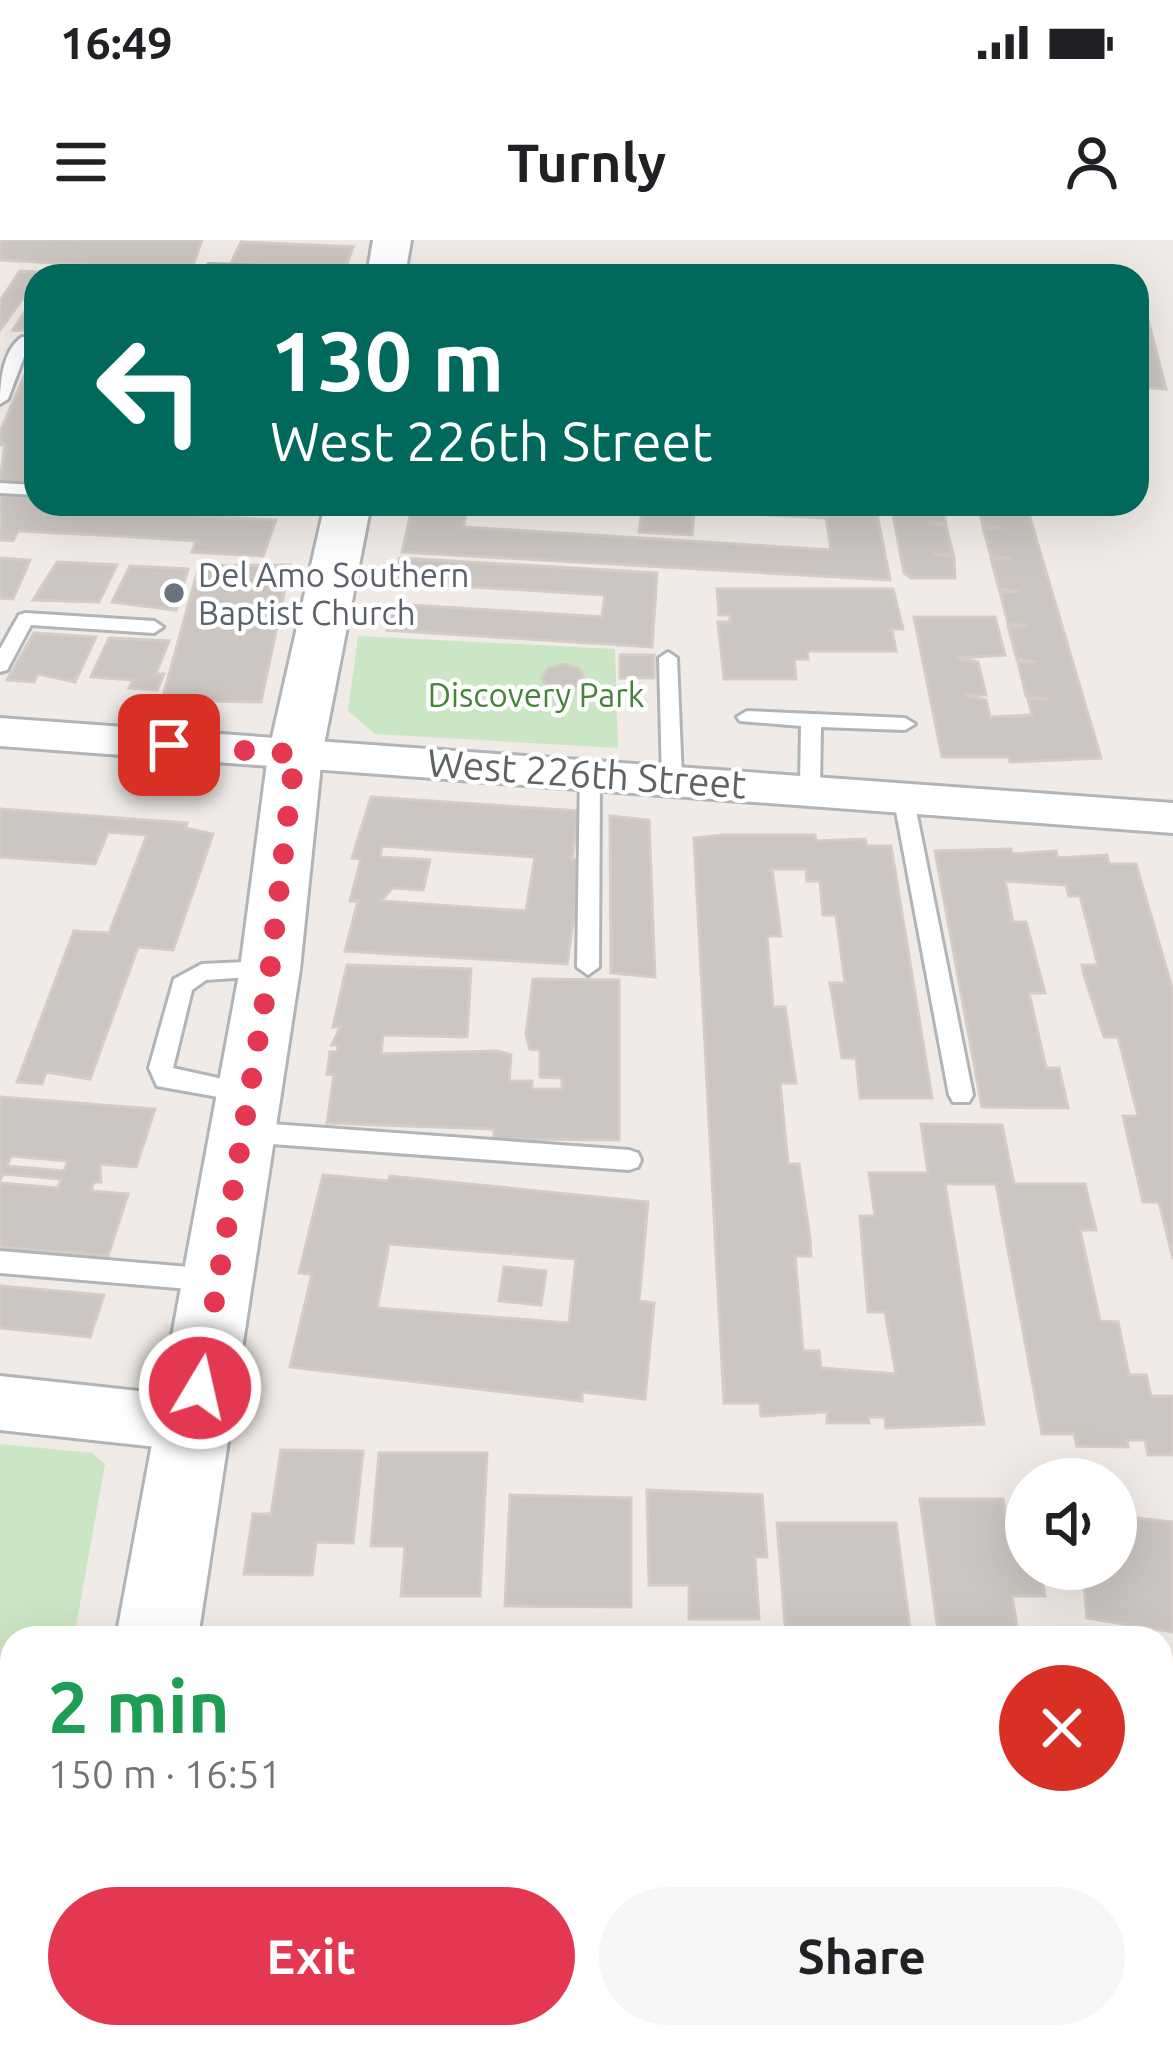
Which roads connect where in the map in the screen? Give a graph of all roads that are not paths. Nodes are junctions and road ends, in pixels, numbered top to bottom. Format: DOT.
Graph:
graph roads {
  1 [pos="24,341"];
  2 [pos="0,399"];
  3 [pos="346,516"];
  4 [pos="0,617"];
  5 [pos="25,619"];
  6 [pos="154,627"];
  7 [pos="668,658"];
  8 [pos="0,666"];
  9 [pos="748,717"];
  10 [pos="811,719"];
  11 [pos="905,724"];
  12 [pos="0,732"];
  13 [pos="295,754"];
  14 [pos="590,773"];
  15 [pos="672,779"];
  16 [pos="810,788"];
  17 [pos="903,795"];
  18 [pos="1173,818"];
  19 [pos="589,967"];
  20 [pos="270,969"];
  21 [pos="961,1095"];
  22 [pos="246,1113"];
  23 [pos="629,1160"];
  24 [pos="0,1262"];
  25 [pos="218,1280"];
  26 [pos="0,1403"];
  27 [pos="194,1424"];
  28 [pos="160,1626"];
  1 -- 2 [label="lane"];
  3 -- 13 [label="street"];
  4 -- 5 [label="lane"];
  5 -- 6 [label="lane"];
  5 -- 8 [label="lane"];
  7 -- 15 [label="lane"];
  9 -- 10 [label="lane"];
  10 -- 11 [label="lane"];
  10 -- 16 [label="lane"];
  12 -- 13 [label="street, West 226th Street"];
  13 -- 14 [label="street, West 226th Street"];
  13 -- 20 [label="street"];
  14 -- 15 [label="street, West 226th Street"];
  14 -- 19 [label="lane"];
  15 -- 16 [label="street, West 226th Street"];
  16 -- 17 [label="street, West 226th Street"];
  17 -- 18 [label="street, West 226th Street"];
  17 -- 21 [label="lane"];
  20 -- 22 [label="street"];
  20 -- 22 [label="lane"];
  22 -- 23 [label="lane"];
  22 -- 25 [label="street"];
  24 -- 25 [label="lane"];
  25 -- 27 [label="street"];
  26 -- 27 [label="street"];
  27 -- 28 [label="street"];
}
